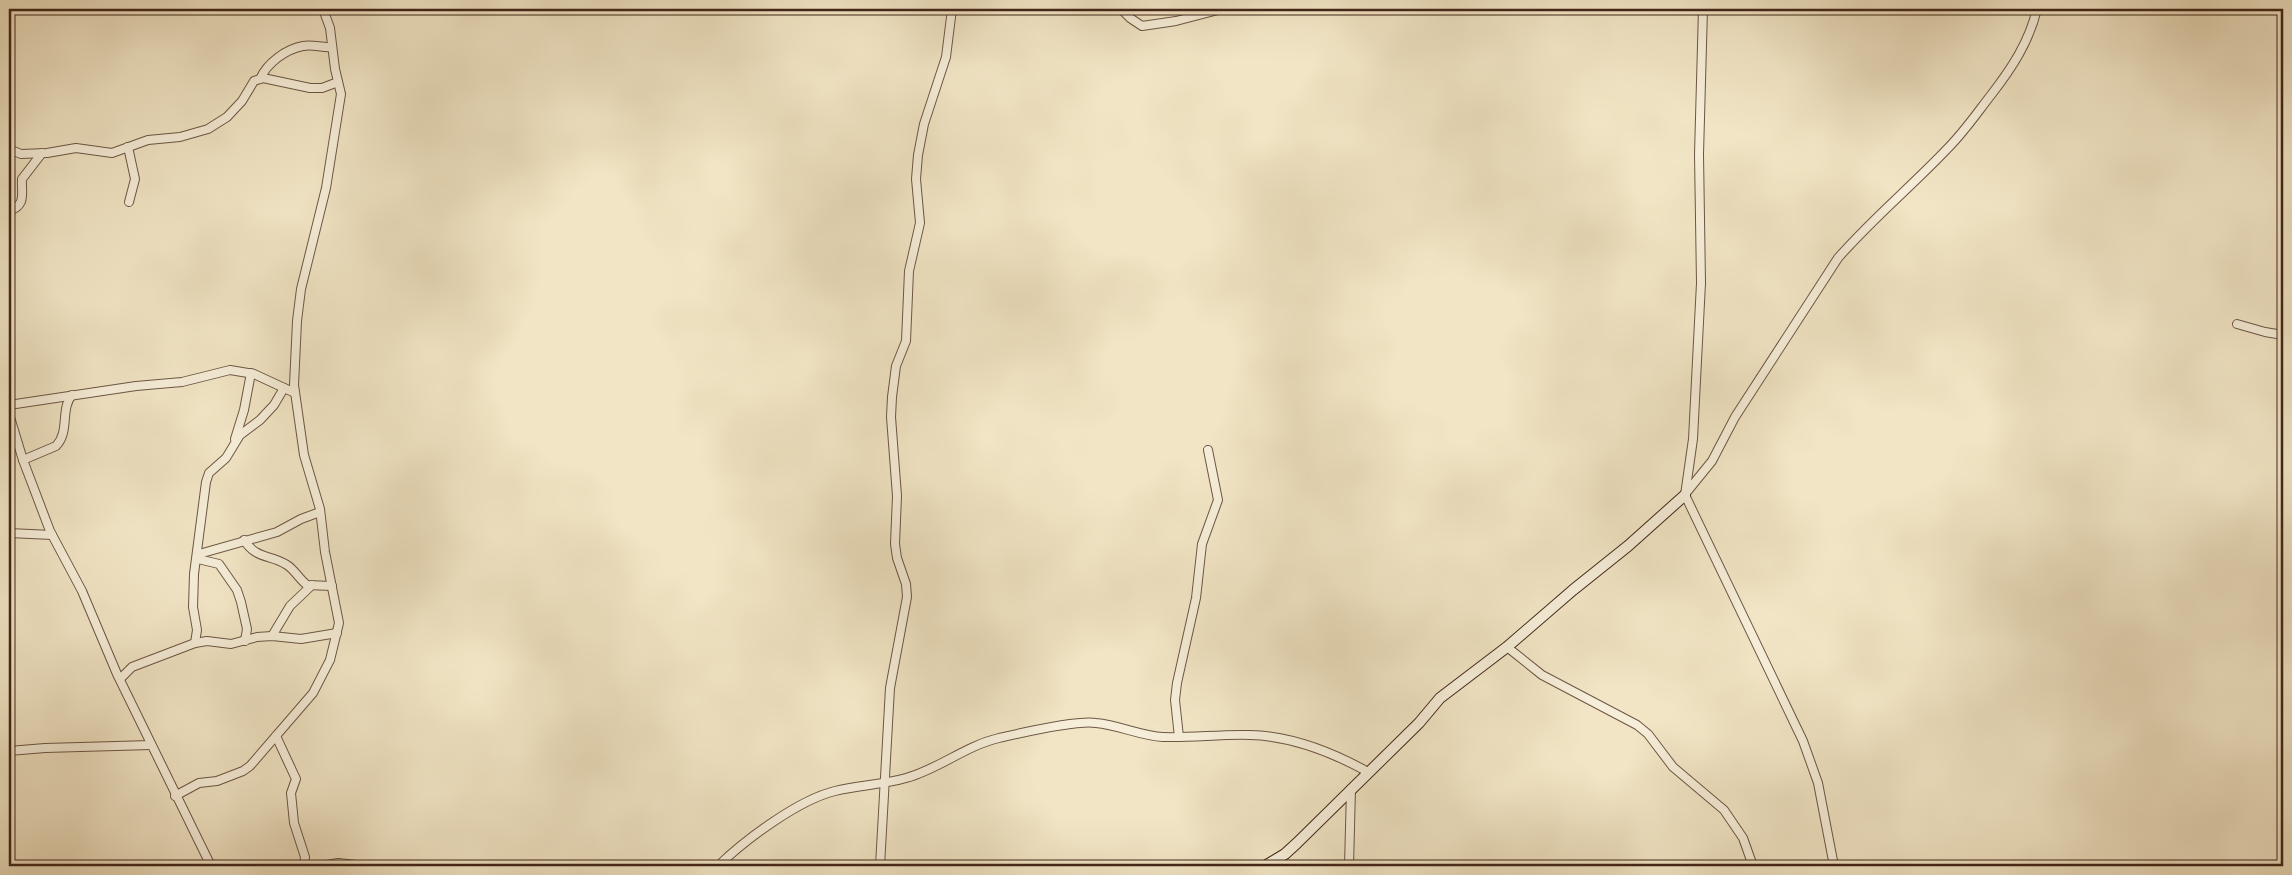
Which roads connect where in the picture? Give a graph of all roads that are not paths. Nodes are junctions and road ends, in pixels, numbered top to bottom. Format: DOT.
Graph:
graph roads {
  1 [pos="323,9"];
  2 [pos="952,9"];
  3 [pos="1121,9"];
  4 [pos="1222,9"];
  5 [pos="1703,9"];
  6 [pos="2037,9"];
  7 [pos="332,48"];
  8 [pos="260,79"];
  9 [pos="338,82"];
  10 [pos="128,147"];
  11 [pos="9,149"];
  12 [pos="42,153"];
  13 [pos="128,202"];
  14 [pos="9,211"];
  15 [pos="2237,324"];
  16 [pos="2283,335"];
  17 [pos="251,373"];
  18 [pos="284,388"];
  19 [pos="295,393"];
  20 [pos="72,395"];
  21 [pos="9,404"];
  22 [pos="9,414"];
  23 [pos="234,444"];
  24 [pos="1208,450"];
  25 [pos="23,460"];
  26 [pos="1684,495"];
  27 [pos="320,512"];
  28 [pos="9,533"];
  29 [pos="52,535"];
  30 [pos="244,540"];
  31 [pos="198,557"];
  32 [pos="312,585"];
  33 [pos="332,586"];
  34 [pos="337,633"];
  35 [pos="272,636"];
  36 [pos="245,641"];
  37 [pos="195,643"];
  38 [pos="1507,647"];
  39 [pos="120,679"];
  40 [pos="276,736"];
  41 [pos="1179,737"];
  42 [pos="151,745"];
  43 [pos="9,751"];
  44 [pos="1368,772"];
  45 [pos="884,783"];
  46 [pos="1351,788"];
  47 [pos="175,796"];
  48 [pos="211,866"];
  49 [pos="304,866"];
  50 [pos="320,866"];
  51 [pos="366,866"];
  52 [pos="718,866"];
  53 [pos="880,866"];
  54 [pos="1265,866"];
  55 [pos="1349,866"];
  56 [pos="1753,866"];
  57 [pos="1834,866"];
  1 -- 7 [label="street"];
  2 -- 45 [label="street"];
  3 -- 4 [label="street"];
  5 -- 26 [label="street"];
  6 -- 26 [label="street"];
  7 -- 8 [label="street"];
  7 -- 9 [label="street"];
  8 -- 9 [label="street"];
  8 -- 10 [label="street"];
  9 -- 19 [label="street"];
  10 -- 12 [label="street"];
  10 -- 13 [label="street"];
  11 -- 12 [label="street"];
  12 -- 14 [label="street"];
  15 -- 16 [label="street"];
  17 -- 18 [label="street"];
  17 -- 20 [label="street"];
  17 -- 23 [label="street"];
  18 -- 19 [label="street"];
  18 -- 23 [label="street"];
  19 -- 27 [label="street"];
  20 -- 21 [label="street"];
  20 -- 25 [label="street"];
  22 -- 25 [label="street"];
  23 -- 31 [label="street"];
  24 -- 41 [label="street"];
  25 -- 29 [label="street"];
  26 -- 38 [label="main road"];
  26 -- 57 [label="street"];
  27 -- 30 [label="street"];
  27 -- 33 [label="street"];
  28 -- 29 [label="street"];
  29 -- 39 [label="street"];
  30 -- 31 [label="street"];
  30 -- 32 [label="street"];
  31 -- 36 [label="street"];
  31 -- 37 [label="street"];
  32 -- 33 [label="street"];
  32 -- 35 [label="street"];
  33 -- 34 [label="street"];
  34 -- 35 [label="street"];
  34 -- 40 [label="street"];
  35 -- 36 [label="street"];
  36 -- 37 [label="street"];
  37 -- 39 [label="street"];
  38 -- 44 [label="main road"];
  38 -- 56 [label="street"];
  39 -- 42 [label="street"];
  40 -- 47 [label="street"];
  40 -- 49 [label="street"];
  41 -- 44 [label="street"];
  41 -- 45 [label="street"];
  42 -- 43 [label="street"];
  42 -- 47 [label="street"];
  44 -- 46 [label="main road"];
  45 -- 52 [label="street"];
  45 -- 53 [label="street"];
  46 -- 54 [label="main road"];
  46 -- 55 [label="street"];
  47 -- 48 [label="street"];
  50 -- 51 [label="street"];
}
